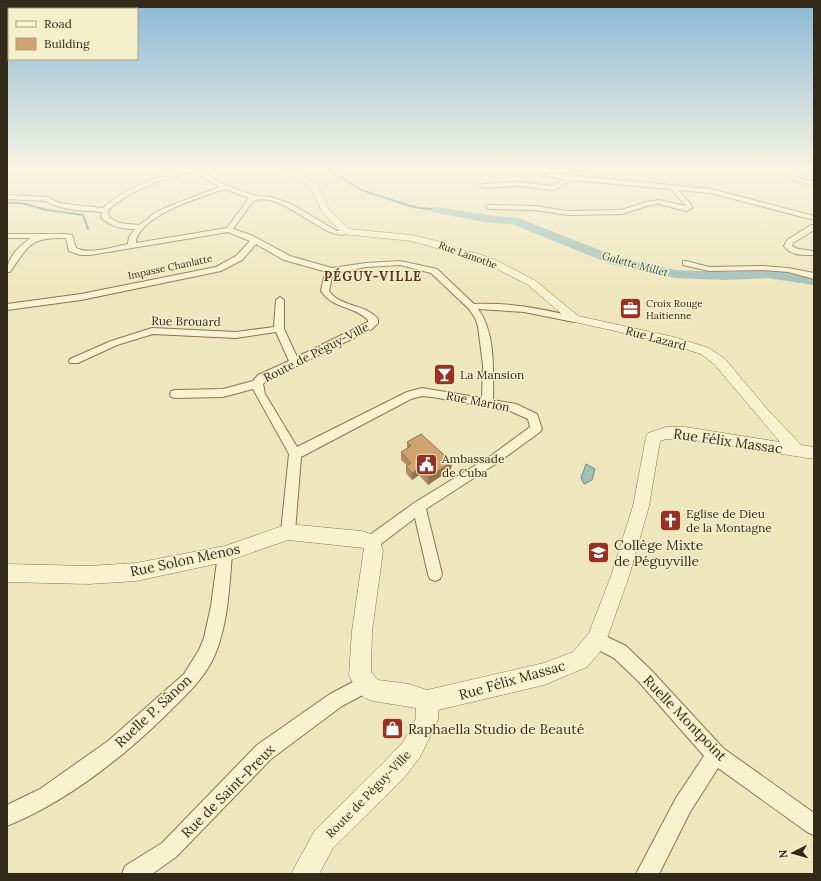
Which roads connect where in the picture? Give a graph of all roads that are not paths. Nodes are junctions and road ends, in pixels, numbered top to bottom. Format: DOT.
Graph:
graph roads {
  1 [pos="96,209"];
  2 [pos="170,209"];
  3 [pos="244,209"];
  4 [pos="296,209"];
  5 [pos="325,209"];
  6 [pos="542,209"];
  7 [pos="631,209"];
  8 [pos="780,209"];
  9 [pos="105,210"];
  10 [pos="814,218"];
  11 [pos="140,227"];
  12 [pos="814,227"];
  13 [pos="229,230"];
  14 [pos="346,232"];
  15 [pos="7,236"];
  16 [pos="40,236"];
  17 [pos="255,241"];
  18 [pos="132,246"];
  19 [pos="814,253"];
  20 [pos="686,263"];
  21 [pos="7,270"];
  22 [pos="332,271"];
  23 [pos="814,276"];
  24 [pos="280,300"];
  25 [pos="7,307"];
  26 [pos="472,307"];
  27 [pos="574,319"];
  28 [pos="279,329"];
  29 [pos="74,361"];
  30 [pos="295,363"];
  31 [pos="257,384"];
  32 [pos="175,394"];
  33 [pos="487,403"];
  34 [pos="806,452"];
  35 [pos="295,454"];
  36 [pos="419,506"];
  37 [pos="288,532"];
  38 [pos="372,542"];
  39 [pos="225,554"];
  40 [pos="7,573"];
  41 [pos="435,574"];
  42 [pos="597,640"];
  43 [pos="366,684"];
  44 [pos="427,701"];
  45 [pos="716,755"];
  46 [pos="7,816"];
  47 [pos="814,825"];
  48 [pos="134,874"];
  49 [pos="304,874"];
  50 [pos="647,874"];
  1 -- 9 [label="street"];
  2 -- 11 [label="street"];
  3 -- 13 [label="street"];
  4 -- 14 [label="street, Rue Lamothe"];
  5 -- 14 [label="street"];
  6 -- 7 [label="street"];
  8 -- 10 [label="street"];
  9 -- 11 [label="street"];
  11 -- 18 [label="street"];
  12 -- 19 [label="street"];
  13 -- 17 [label="street"];
  13 -- 18 [label="street"];
  14 -- 27 [label="street, Rue Lamothe"];
  15 -- 16 [label="street"];
  16 -- 18 [label="street"];
  16 -- 21 [label="street"];
  17 -- 22 [label="street"];
  17 -- 25 [label="street, Impasse Chanlatte"];
  20 -- 23 [label="street"];
  22 -- 26 [label="street"];
  22 -- 30 [label="street, Route de Péguy-Ville"];
  24 -- 28 [label="street"];
  26 -- 27 [label="street, Rue Lazard"];
  26 -- 33 [label="street"];
  27 -- 34 [label="street, Rue Lazard"];
  28 -- 29 [label="street, Rue Brouard"];
  28 -- 30 [label="street"];
  30 -- 31 [label="street, Route de Péguy-Ville"];
  31 -- 32 [label="street"];
  31 -- 35 [label="street, Route de Péguy-Ville"];
  33 -- 35 [label="street, Rue Marion"];
  33 -- 36 [label="street, Rue Marion"];
  34 -- 42 [label="street, Rue Félix Massac"];
  35 -- 37 [label="street"];
  36 -- 38 [label="street, Rue Marion"];
  36 -- 41 [label="street"];
  37 -- 38 [label="street"];
  37 -- 39 [label="street, Rue Solon Menos"];
  38 -- 43 [label="street"];
  39 -- 40 [label="street, Rue Solon Menos"];
  39 -- 46 [label="street, Ruelle P. Sânon"];
  42 -- 44 [label="street, Rue Félix Massac"];
  42 -- 45 [label="street, Ruelle Montpoint"];
  43 -- 44 [label="street"];
  43 -- 48 [label="street, Rue de Saint-Preux"];
  44 -- 49 [label="street, Route de Péguy-Ville"];
  45 -- 47 [label="street, Ruelle Montpoint"];
  45 -- 50 [label="street"];
}
